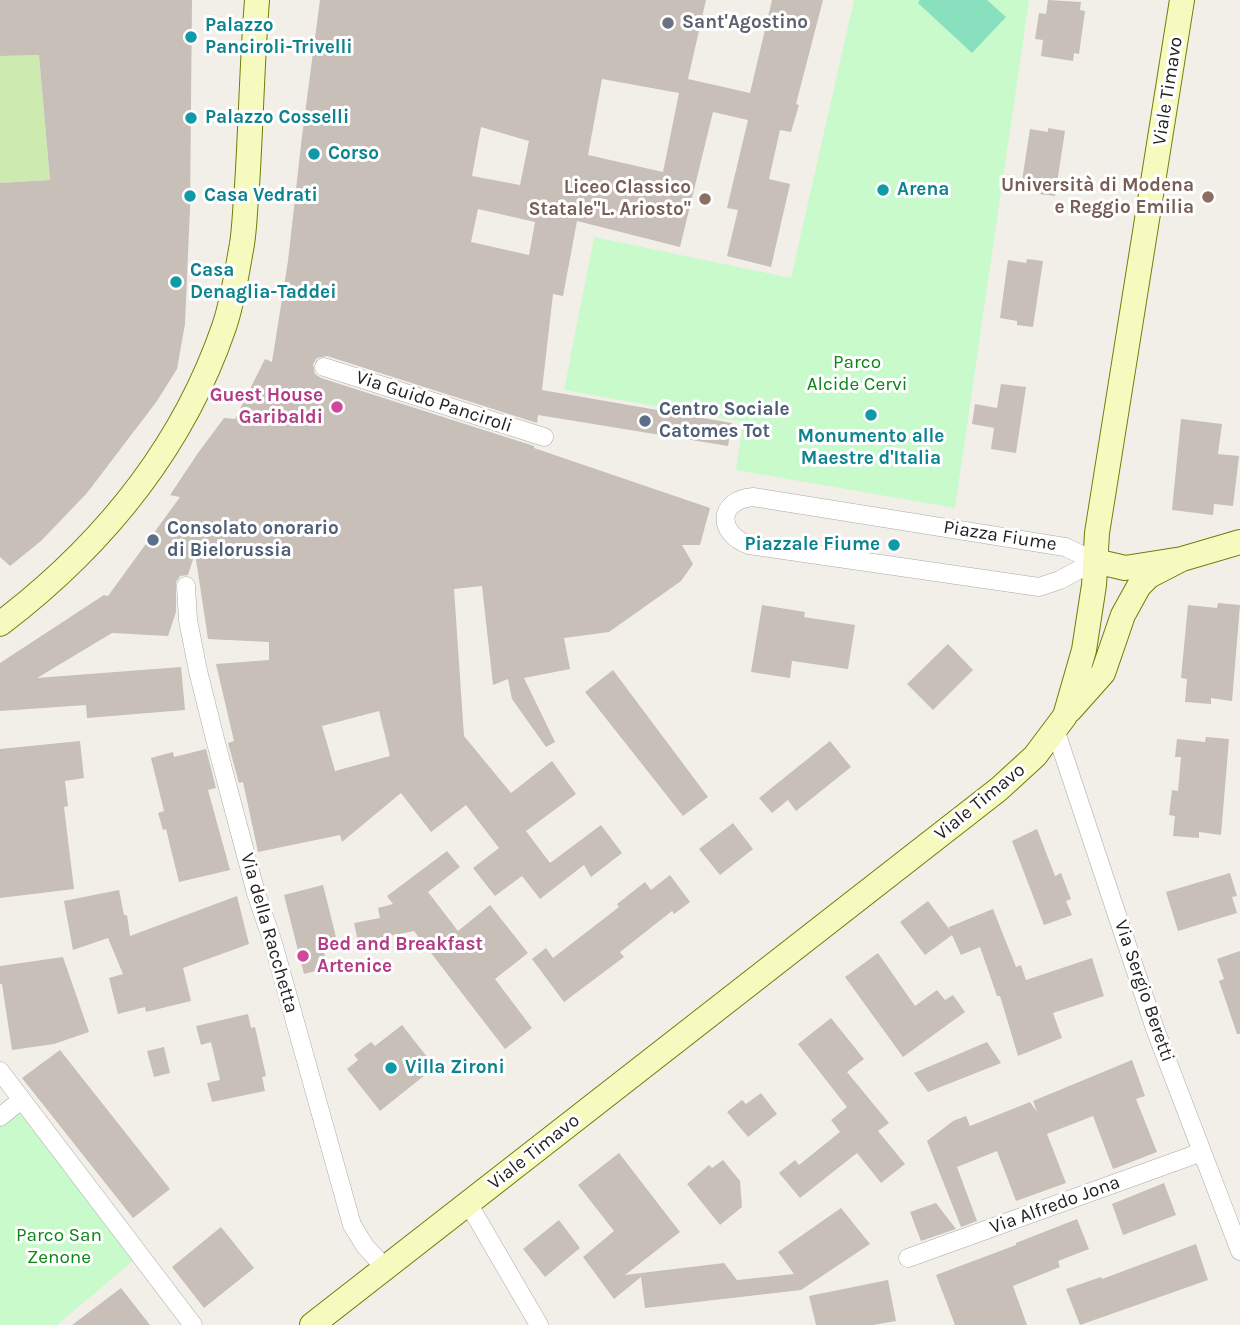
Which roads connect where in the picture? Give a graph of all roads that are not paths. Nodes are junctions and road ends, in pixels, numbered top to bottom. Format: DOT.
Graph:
graph roads {
  1 [pos="257,0"];
  2 [pos="1182,0"];
  3 [pos="324,367"];
  4 [pos="544,437"];
  5 [pos="1240,542"];
  6 [pos="1182,559"];
  7 [pos="1095,561"];
  8 [pos="186,586"];
  9 [pos="0,624"];
  10 [pos="1060,723"];
  11 [pos="0,1071"];
  12 [pos="21,1100"];
  13 [pos="0,1118"];
  14 [pos="1202,1152"];
  15 [pos="468,1203"];
  16 [pos="1240,1251"];
  17 [pos="908,1258"];
  18 [pos="384,1268"];
  19 [pos="193,1325"];
  20 [pos="312,1325"];
  21 [pos="540,1325"];
  1 -- 9 [label="main road"];
  2 -- 7 [label="main road, Viale Timavo"];
  3 -- 4 [label="street, Via Guido Panciroli"];
  5 -- 6 [label="main road"];
  6 -- 7 [label="main road"];
  6 -- 10 [label="main road"];
  7 -- 7 [label="street, Piazza Fiume"];
  7 -- 10 [label="main road, Viale Timavo"];
  8 -- 18 [label="street, Via della Racchetta"];
  10 -- 14 [label="street, Via Sergio Beretti"];
  10 -- 15 [label="main road, Viale Timavo"];
  11 -- 12 [label="street"];
  12 -- 13 [label="street"];
  12 -- 19 [label="street"];
  14 -- 16 [label="street, Via Sergio Beretti"];
  14 -- 17 [label="street, Via Alfredo Jona"];
  15 -- 18 [label="main road, Viale Timavo"];
  15 -- 21 [label="street"];
  18 -- 20 [label="main road, Viale Timavo"];
}
